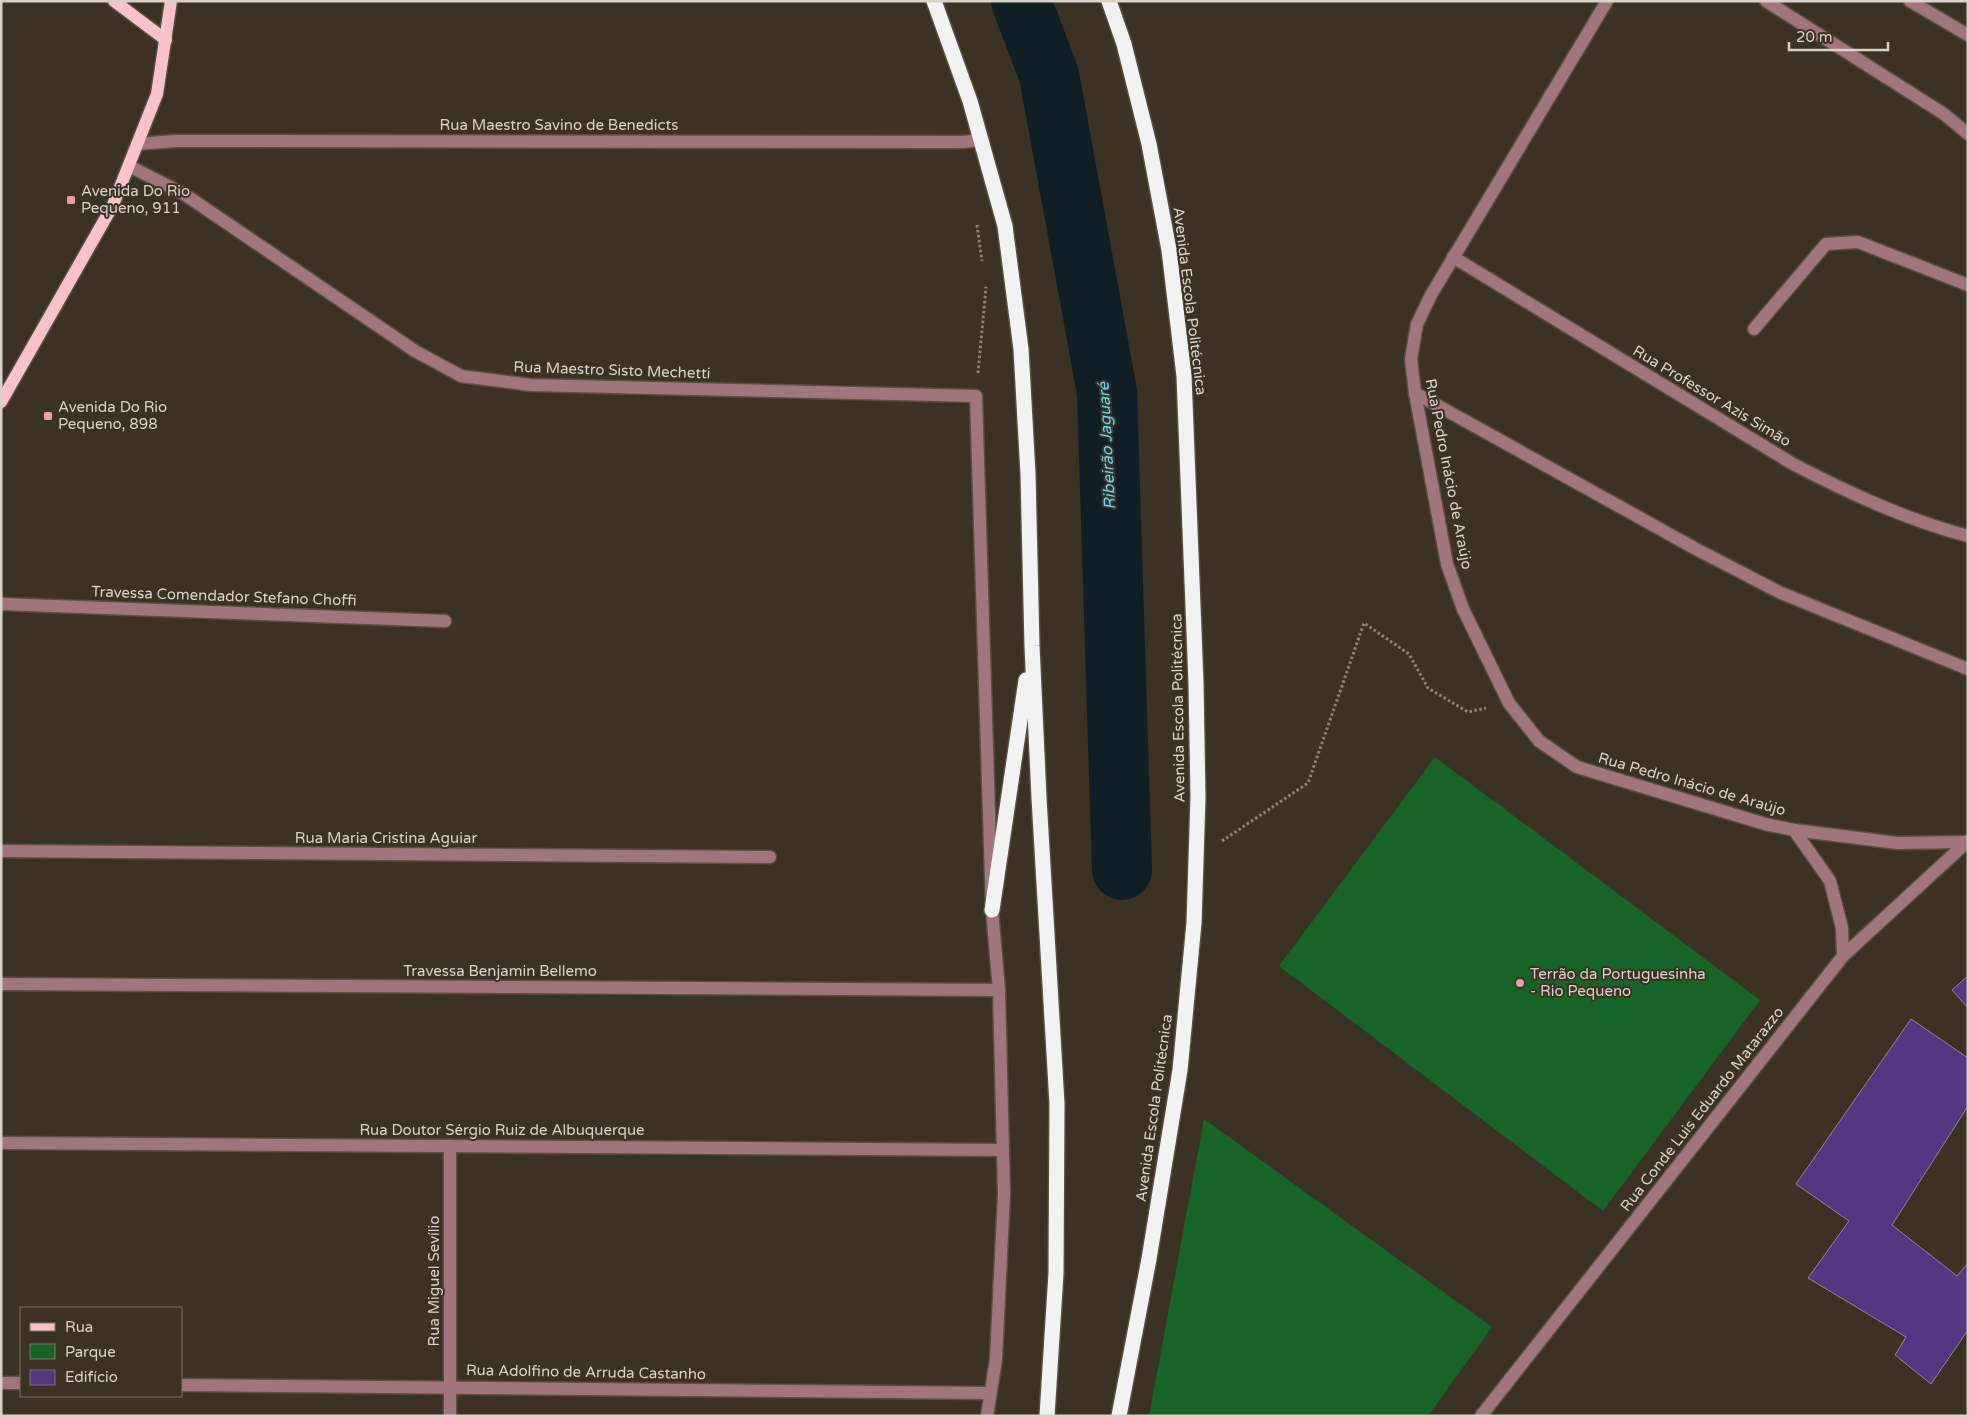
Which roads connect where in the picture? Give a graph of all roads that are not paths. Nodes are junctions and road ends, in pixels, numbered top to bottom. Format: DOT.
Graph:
graph roads {
  1 [pos="114,1"];
  2 [pos="171,1"];
  3 [pos="934,1"];
  4 [pos="1109,1"];
  5 [pos="1607,1"];
  6 [pos="1766,1"];
  7 [pos="1910,1"];
  8 [pos="1968,36"];
  9 [pos="166,40"];
  10 [pos="1944,114"];
  11 [pos="1968,123"];
  12 [pos="1968,134"];
  13 [pos="981,140"];
  14 [pos="137,144"];
  15 [pos="129,166"];
  16 [pos="1453,257"];
  17 [pos="1968,285"];
  18 [pos="1754,329"];
  19 [pos="1415,393"];
  20 [pos="2,399"];
  21 [pos="1968,536"];
  22 [pos="1,604"];
  23 [pos="446,621"];
  24 [pos="1032,646"];
  25 [pos="1968,668"];
  26 [pos="1794,830"];
  27 [pos="1967,841"];
  28 [pos="1,851"];
  29 [pos="770,857"];
  30 [pos="992,910"];
  31 [pos="1843,956"];
  32 [pos="1,984"];
  33 [pos="999,990"];
  34 [pos="1,1142"];
  35 [pos="450,1146"];
  36 [pos="1003,1150"];
  37 [pos="1,1383"];
  38 [pos="20,1383"];
  39 [pos="182,1385"];
  40 [pos="450,1387"];
  41 [pos="990,1393"];
  42 [pos="450,1416"];
  43 [pos="987,1416"];
  44 [pos="1047,1416"];
  45 [pos="1119,1416"];
  46 [pos="1480,1416"];
  1 -- 9 [label="main road"];
  2 -- 9 [label="main road"];
  3 -- 13 [label="highway"];
  4 -- 45 [label="highway, Avenida Escola Politécnica"];
  5 -- 16 [label="street, Rua Pedro Inácio de Araújo"];
  6 -- 10 [label="street"];
  7 -- 8 [label="street"];
  9 -- 14 [label="main road"];
  10 -- 11 [label="street"];
  10 -- 12 [label="street"];
  13 -- 14 [label="street, Rua Maestro Savino de Benedicts"];
  13 -- 24 [label="highway"];
  14 -- 15 [label="main road"];
  15 -- 20 [label="main road"];
  15 -- 30 [label="street, Rua Maestro Sisto Mechetti"];
  16 -- 19 [label="street, Rua Pedro Inácio de Araújo"];
  16 -- 21 [label="street, Rua Professor Azis Simão"];
  17 -- 18 [label="street"];
  19 -- 25 [label="street"];
  19 -- 26 [label="street, Rua Pedro Inácio de Araújo"];
  22 -- 23 [label="street, Travessa Comendador Stefano Choffi"];
  24 -- 30 [label="highway"];
  24 -- 44 [label="highway"];
  26 -- 27 [label="street, Rua Pedro Inácio de Araújo"];
  26 -- 31 [label="street, Rua Pedro Inácio de Araújo"];
  27 -- 31 [label="street, Rua Conde Luis Eduardo Matarazzo"];
  28 -- 29 [label="street, Rua Maria Cristina Aguiar"];
  30 -- 33 [label="street"];
  31 -- 46 [label="street, Rua Conde Luis Eduardo Matarazzo"];
  32 -- 33 [label="street, Travessa Benjamin Bellemo"];
  33 -- 36 [label="street"];
  34 -- 35 [label="street, Rua Doutor Sérgio Ruiz de Albuquerque"];
  35 -- 36 [label="street, Rua Doutor Sérgio Ruiz de Albuquerque"];
  35 -- 40 [label="street, Rua Miguel Sevílio"];
  36 -- 41 [label="street"];
  37 -- 38 [label="street"];
  39 -- 40 [label="street, Rua Adolfino de Arruda Castanho"];
  40 -- 41 [label="street, Rua Adolfino de Arruda Castanho"];
  40 -- 42 [label="street, Rua Miguel Sevílio"];
  41 -- 43 [label="street"];
}
